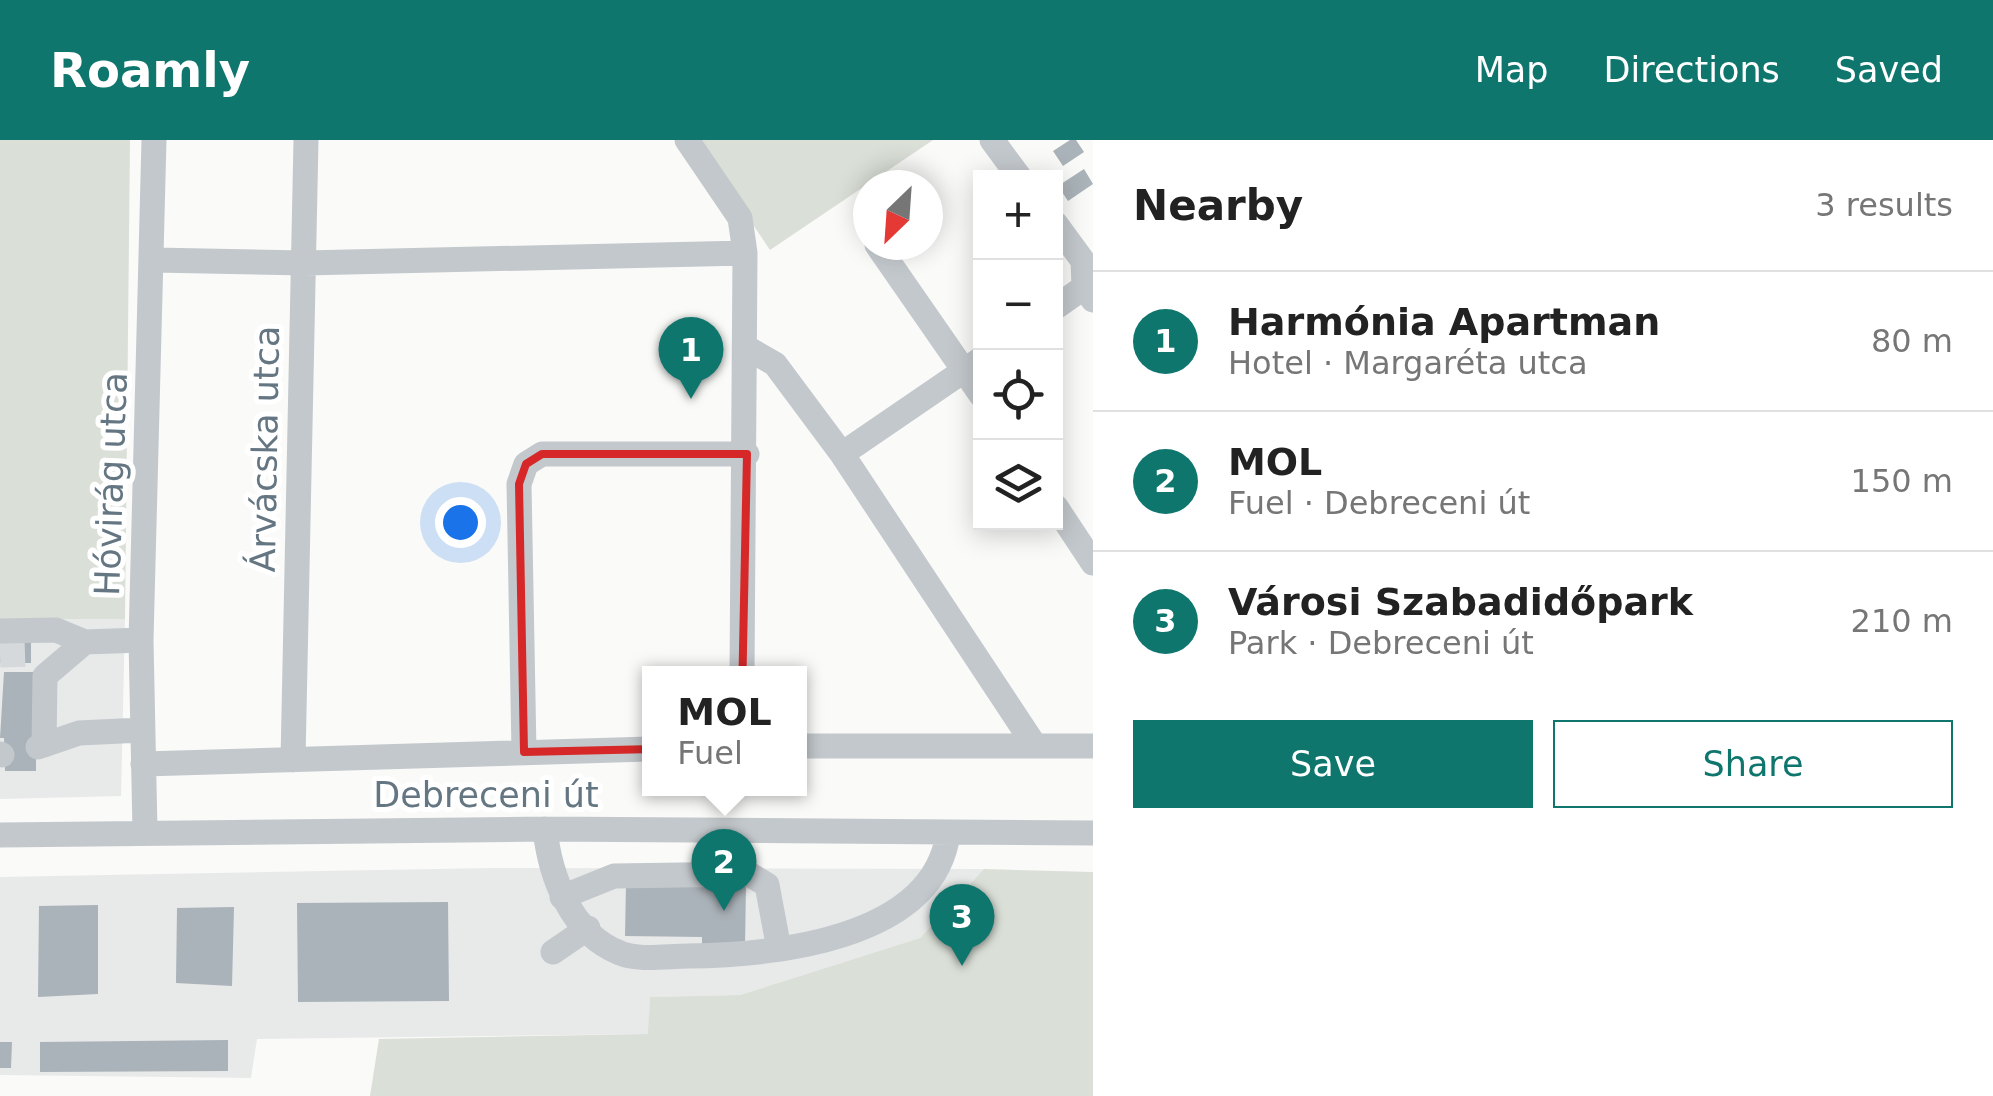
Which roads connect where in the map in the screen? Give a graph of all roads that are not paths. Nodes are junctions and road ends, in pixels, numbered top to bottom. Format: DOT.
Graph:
graph roads {
  1 [pos="154,140"];
  2 [pos="306,140"];
  3 [pos="687,140"];
  4 [pos="992,140"];
  5 [pos="1014,170"];
  6 [pos="1063,234"];
  7 [pos="745,254"];
  8 [pos="154,260"];
  9 [pos="889,260"];
  10 [pos="304,263"];
  11 [pos="1090,289"];
  12 [pos="1063,302"];
  13 [pos="747,348"];
  14 [pos="972,365"];
  15 [pos="747,454"];
  16 [pos="842,454"];
  17 [pos="1063,518"];
  18 [pos="1093,563"];
  19 [pos="0,630"];
  20 [pos="141,640"];
  21 [pos="85,642"];
  22 [pos="31,654"];
  23 [pos="742,666"];
  24 [pos="57,667"];
  25 [pos="142,730"];
  26 [pos="807,746"];
  27 [pos="1035,746"];
  28 [pos="1093,746"];
  29 [pos="642,749"];
  30 [pos="524,752"];
  31 [pos="293,760"];
  32 [pos="143,764"];
  33 [pos="544,829"];
  34 [pos="146,831"];
  35 [pos="1093,833"];
  36 [pos="948,834"];
  37 [pos="0,835"];
  38 [pos="562,897"];
  39 [pos="588,928"];
  40 [pos="779,949"];
  41 [pos="553,952"];
  1 -- 8 [label="street, Hóvirág utca"];
  2 -- 10 [label="street, Árvácska utca"];
  3 -- 7 [label="street"];
  4 -- 5 [label="street"];
  6 -- 11 [label="street"];
  7 -- 10 [label="street"];
  7 -- 13 [label="street"];
  8 -- 10 [label="street"];
  8 -- 20 [label="street, Hóvirág utca"];
  9 -- 14 [label="street"];
  10 -- 31 [label="street, Árvácska utca"];
  11 -- 12 [label="street"];
  13 -- 15 [label="street"];
  13 -- 16 [label="street"];
  14 -- 16 [label="street"];
  15 -- 23 [label="street"];
  15 -- 30 [label="street"];
  16 -- 27 [label="street"];
  17 -- 18 [label="street"];
  19 -- 21 [label="street"];
  20 -- 21 [label="street"];
  20 -- 25 [label="street, Hóvirág utca"];
  21 -- 24 [label="street"];
  22 -- 24 [label="street"];
  24 -- 25 [label="street"];
  25 -- 32 [label="street, Hóvirág utca"];
  26 -- 27 [label="street"];
  27 -- 28 [label="street"];
  29 -- 30 [label="street"];
  30 -- 31 [label="street"];
  31 -- 32 [label="street"];
  32 -- 34 [label="street, Hóvirág utca"];
  33 -- 34 [label="street, Debreceni út"];
  33 -- 36 [label="street, Debreceni út"];
  33 -- 38 [label="street"];
  34 -- 37 [label="street, Debreceni út"];
  35 -- 36 [label="street, Debreceni út"];
  36 -- 40 [label="street"];
  38 -- 39 [label="street"];
  38 -- 40 [label="street"];
  39 -- 40 [label="street"];
  39 -- 41 [label="street"];
}
